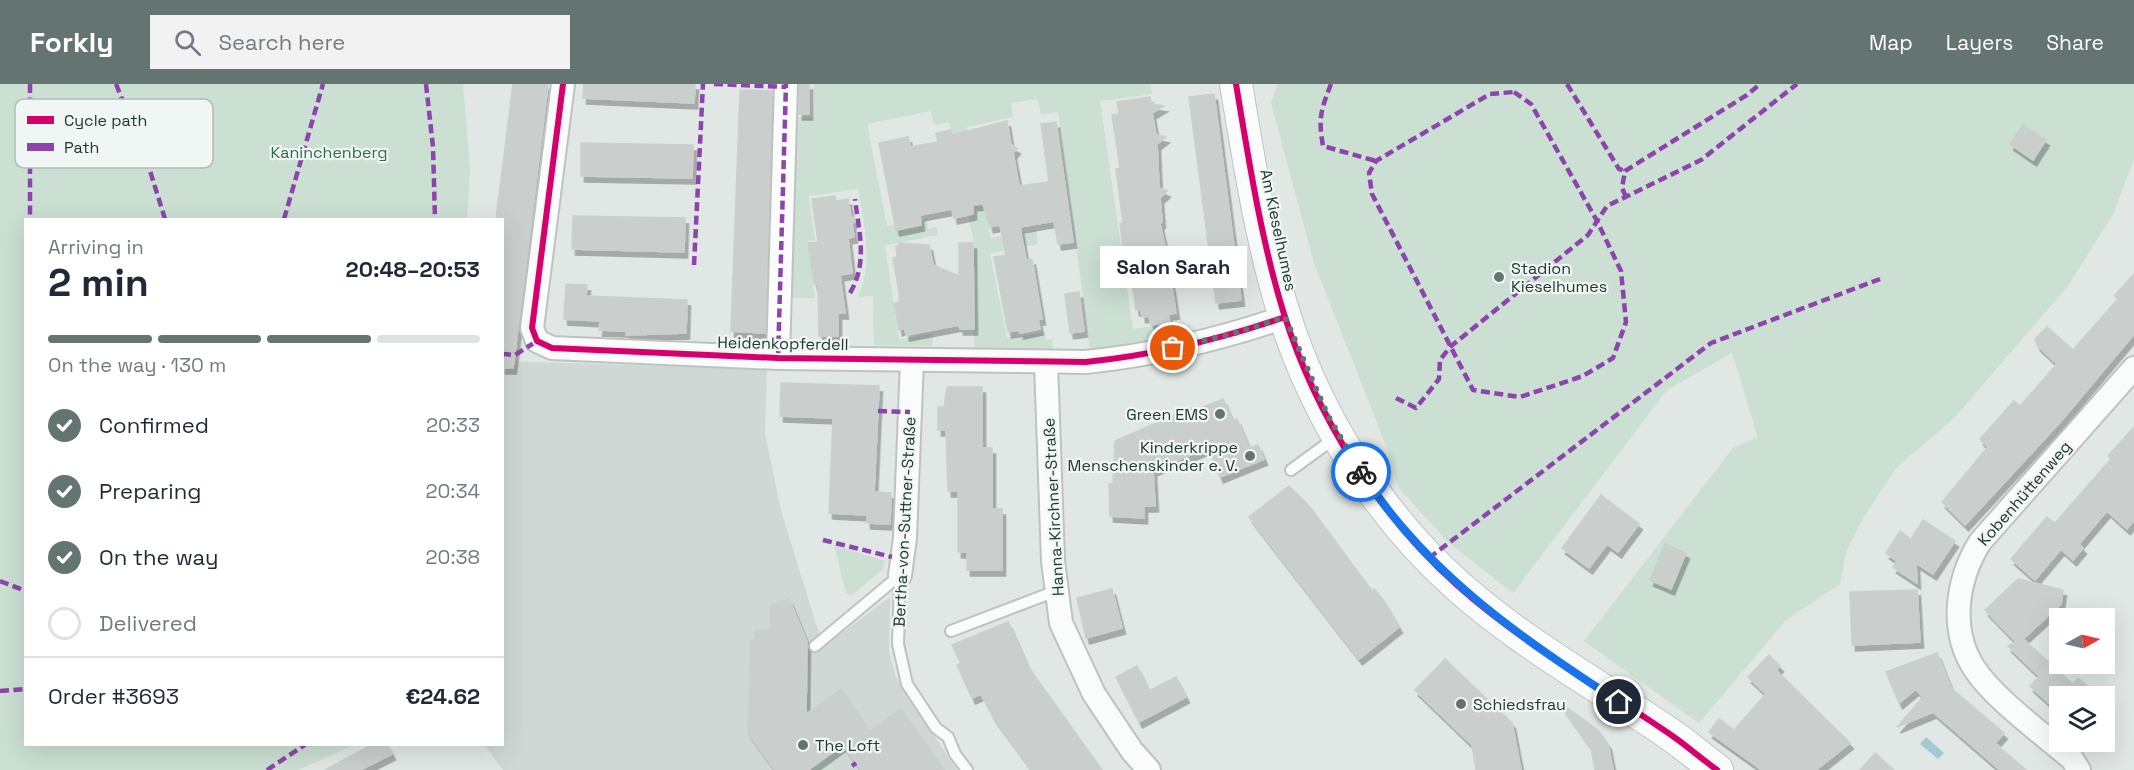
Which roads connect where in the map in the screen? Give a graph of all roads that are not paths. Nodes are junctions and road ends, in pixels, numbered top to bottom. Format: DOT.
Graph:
graph roads {
  1 [pos="563,84"];
  2 [pos="786,84"];
  3 [pos="1236,84"];
  4 [pos="1285,317"];
  5 [pos="778,358"];
  6 [pos="912,360"];
  7 [pos="1046,363"];
  8 [pos="2134,368"];
  9 [pos="1338,436"];
  10 [pos="1291,470"];
  11 [pos="900,575"];
  12 [pos="1056,591"];
  13 [pos="951,631"];
  14 [pos="815,646"];
  15 [pos="967,770"];
  16 [pos="1149,770"];
  17 [pos="1717,770"];
  18 [pos="2079,770"];
  1 -- 5 [label="street, Heidenkopferdell"];
  2 -- 5 [label="street, Heidenkopferdell"];
  3 -- 4 [label="street, Am Kieselhumes"];
  4 -- 7 [label="street, Heidenkopferdell"];
  4 -- 9 [label="street, Am Kieselhumes"];
  5 -- 6 [label="street, Heidenkopferdell"];
  6 -- 7 [label="street, Heidenkopferdell"];
  6 -- 11 [label="street, Bertha-von-Suttner-Straße"];
  7 -- 12 [label="street, Hanna-Kirchner-Straße"];
  8 -- 18 [label="street, Kobenhüttenweg"];
  9 -- 10 [label="lane"];
  9 -- 17 [label="street, Am Kieselhumes"];
  11 -- 14 [label="lane"];
  11 -- 15 [label="lane, Bertha-von-Suttner-Straße"];
  12 -- 13 [label="lane"];
  12 -- 16 [label="street, Hanna-Kirchner-Straße"];
}
